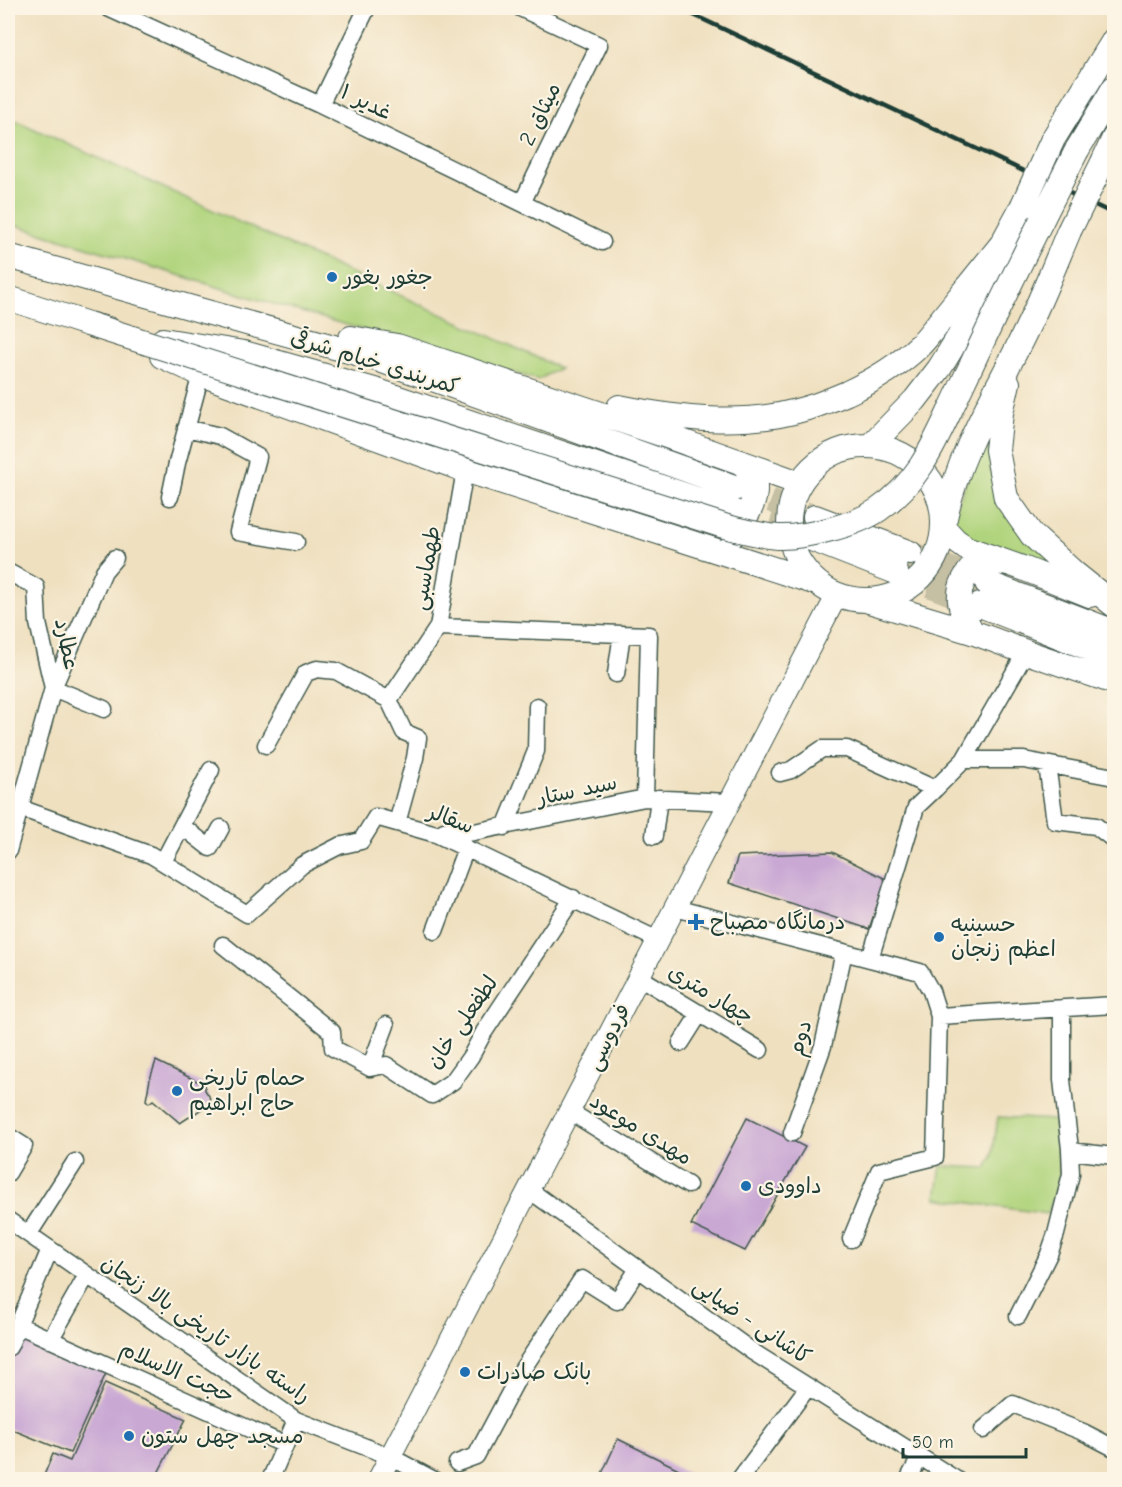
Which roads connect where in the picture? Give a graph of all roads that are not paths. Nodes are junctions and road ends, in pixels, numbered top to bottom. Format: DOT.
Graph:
graph roads {
  1 [pos="108,8"];
  2 [pos="367,8"];
  3 [pos="520,8"];
  4 [pos="1114,40"];
  5 [pos="1114,88"];
  6 [pos="320,105"];
  7 [pos="1114,138"];
  8 [pos="522,203"];
  9 [pos="602,242"];
  10 [pos="1002,244"];
  11 [pos="10,256"];
  12 [pos="8,298"];
  13 [pos="203,311"];
  14 [pos="88,324"];
  15 [pos="1015,350"];
  16 [pos="201,374"];
  17 [pos="522,387"];
  18 [pos="186,428"];
  19 [pos="870,446"];
  20 [pos="741,462"];
  21 [pos="465,470"];
  22 [pos="799,483"];
  23 [pos="170,497"];
  24 [pos="943,525"];
  25 [pos="812,528"];
  26 [pos="296,542"];
  27 [pos="697,544"];
  28 [pos="115,558"];
  29 [pos="903,562"];
  30 [pos="1009,563"];
  31 [pos="8,572"];
  32 [pos="827,589"];
  33 [pos="869,601"];
  34 [pos="1114,605"];
  35 [pos="438,627"];
  36 [pos="972,632"];
  37 [pos="1114,632"];
  38 [pos="622,634"];
  39 [pos="1026,652"];
  40 [pos="1114,658"];
  41 [pos="616,674"];
  42 [pos="1114,682"];
  43 [pos="53,688"];
  44 [pos="389,700"];
  45 [pos="537,706"];
  46 [pos="104,709"];
  47 [pos="266,745"];
  48 [pos="964,760"];
  49 [pos="1047,765"];
  50 [pos="211,770"];
  51 [pos="780,773"];
  52 [pos="1114,777"];
  53 [pos="935,789"];
  54 [pos="652,798"];
  55 [pos="729,802"];
  56 [pos="20,808"];
  57 [pos="396,823"];
  58 [pos="182,826"];
  59 [pos="505,827"];
  60 [pos="220,828"];
  61 [pos="436,834"];
  62 [pos="654,836"];
  63 [pos="1114,840"];
  64 [pos="466,848"];
  65 [pos="8,851"];
  66 [pos="163,862"];
  67 [pos="573,898"];
  68 [pos="675,908"];
  69 [pos="435,931"];
  70 [pos="658,940"];
  71 [pos="223,945"];
  72 [pos="844,952"];
  73 [pos="870,959"];
  74 [pos="639,977"];
  75 [pos="1114,1005"];
  76 [pos="1062,1008"];
  77 [pos="700,1013"];
  78 [pos="939,1016"];
  79 [pos="386,1025"];
  80 [pos="681,1043"];
  81 [pos="760,1050"];
  82 [pos="370,1068"];
  83 [pos="569,1111"];
  84 [pos="792,1133"];
  85 [pos="8,1136"];
  86 [pos="1070,1151"];
  87 [pos="1114,1156"];
  88 [pos="75,1162"];
  89 [pos="8,1173"];
  90 [pos="688,1185"];
  91 [pos="528,1189"];
  92 [pos="8,1220"];
  93 [pos="30,1232"];
  94 [pos="851,1239"];
  95 [pos="50,1249"];
  96 [pos="638,1269"];
  97 [pos="87,1275"];
  98 [pos="1018,1316"];
  99 [pos="18,1325"];
  100 [pos="50,1340"];
  101 [pos="9,1347"];
  102 [pos="808,1387"];
  103 [pos="296,1420"];
  104 [pos="983,1430"];
  105 [pos="285,1445"];
  106 [pos="1114,1448"];
  107 [pos="389,1456"];
  108 [pos="921,1457"];
  109 [pos="457,1463"];
  110 [pos="270,1479"];
  111 [pos="378,1479"];
  112 [pos="434,1479"];
  113 [pos="739,1479"];
  114 [pos="908,1479"];
  115 [pos="957,1479"];
  1 -- 6 [label="street, غدیر ۱"];
  2 -- 6 [label="street"];
  3 -- 8 [label="street, میثاق 2"];
  4 -- 10 [label="highway, bridge"];
  5 -- 14 [label="highway, bridge"];
  6 -- 8 [label="street, غدیر ۱"];
  7 -- 15 [label="highway, bridge"];
  8 -- 9 [label="street, غدیر ۱"];
  10 -- 17 [label="highway"];
  10 -- 19 [label="highway"];
  11 -- 13 [label="highway, کمربندی خیام شرقی"];
  12 -- 14 [label="highway, کمربندی خیام شرقی"];
  13 -- 14 [label="highway, کمربندی خیام شرقی"];
  13 -- 17 [label="highway"];
  14 -- 16 [label="highway"];
  15 -- 24 [label="highway"];
  15 -- 34 [label="highway"];
  16 -- 18 [label="street"];
  16 -- 21 [label="highway"];
  17 -- 20 [label="highway"];
  18 -- 23 [label="street"];
  18 -- 26 [label="street"];
  19 -- 22 [label="highway"];
  19 -- 24 [label="highway"];
  20 -- 22 [label="highway"];
  20 -- 27 [label="highway"];
  21 -- 27 [label="highway"];
  21 -- 35 [label="street, طهماسبی"];
  22 -- 32 [label="highway"];
  24 -- 30 [label="highway"];
  24 -- 33 [label="highway"];
  25 -- 29 [label="highway"];
  27 -- 32 [label="highway"];
  28 -- 43 [label="street"];
  30 -- 34 [label="highway"];
  30 -- 36 [label="highway"];
  31 -- 43 [label="street, عطارد"];
  32 -- 33 [label="highway"];
  32 -- 55 [label="main road, فردوسی"];
  33 -- 36 [label="highway"];
  35 -- 38 [label="street"];
  35 -- 44 [label="street, طهماسبی"];
  36 -- 39 [label="highway"];
  37 -- 40 [label="highway"];
  38 -- 41 [label="street"];
  38 -- 54 [label="street"];
  39 -- 42 [label="highway"];
  39 -- 48 [label="street"];
  43 -- 46 [label="street, عطارد"];
  43 -- 56 [label="street"];
  44 -- 47 [label="street"];
  44 -- 57 [label="street"];
  45 -- 59 [label="street"];
  48 -- 49 [label="street"];
  48 -- 53 [label="street"];
  49 -- 52 [label="street"];
  49 -- 63 [label="street"];
  50 -- 58 [label="street"];
  51 -- 53 [label="street"];
  53 -- 73 [label="street"];
  54 -- 55 [label="street, سید ستار"];
  54 -- 59 [label="street, سید ستار"];
  54 -- 62 [label="street"];
  55 -- 68 [label="main road, فردوسی"];
  56 -- 65 [label="street"];
  56 -- 66 [label="street"];
  57 -- 61 [label="street, سقالر"];
  57 -- 66 [label="street, سقالر"];
  58 -- 60 [label="street"];
  58 -- 66 [label="street"];
  59 -- 61 [label="street, سید ستار"];
  61 -- 64 [label="street, سقالر"];
  64 -- 67 [label="street, سقالر"];
  64 -- 69 [label="street"];
  67 -- 70 [label="street, سقالر"];
  67 -- 82 [label="street, لطفعلی خان"];
  68 -- 70 [label="main road, فردوسی"];
  68 -- 72 [label="street"];
  70 -- 74 [label="main road, فردوسی"];
  71 -- 82 [label="street, لطفعلی خان"];
  72 -- 73 [label="street"];
  72 -- 84 [label="street, دوم"];
  73 -- 78 [label="street"];
  74 -- 77 [label="street, چهار متری"];
  74 -- 83 [label="main road, فردوسی"];
  75 -- 76 [label="street"];
  76 -- 78 [label="street"];
  76 -- 86 [label="street"];
  77 -- 80 [label="street"];
  77 -- 81 [label="street, چهار متری"];
  78 -- 94 [label="street"];
  79 -- 82 [label="street"];
  83 -- 90 [label="street, مهدی موعود"];
  83 -- 91 [label="main road, فردوسی"];
  85 -- 89 [label="street"];
  86 -- 87 [label="street"];
  86 -- 98 [label="street"];
  88 -- 93 [label="street"];
  91 -- 96 [label="street, کاشانی - ضیایی"];
  91 -- 107 [label="main road, فردوسی"];
  92 -- 95 [label="street, راسته بازار تاریخی بالا زنجان"];
  95 -- 97 [label="street, راسته بازار تاریخی بالا زنجان"];
  95 -- 99 [label="street"];
  96 -- 102 [label="street, کاشانی - ضیایی"];
  96 -- 109 [label="street"];
  97 -- 100 [label="street"];
  97 -- 103 [label="street, راسته بازار تاریخی بالا زنجان"];
  99 -- 100 [label="street, حجت الاسلام"];
  99 -- 101 [label="street"];
  100 -- 105 [label="street, حجت الاسلام"];
  102 -- 108 [label="street, کاشانی - ضیایی"];
  102 -- 113 [label="street"];
  103 -- 105 [label="street"];
  103 -- 107 [label="street, راسته بازار تاریخی بالا زنجان"];
  104 -- 106 [label="street"];
  105 -- 110 [label="street"];
  107 -- 111 [label="main road, فردوسی"];
  107 -- 112 [label="street, راسته بازار تاریخی بالا زنجان"];
  108 -- 114 [label="street"];
  108 -- 115 [label="street, کاشانی - ضیایی"];
}
